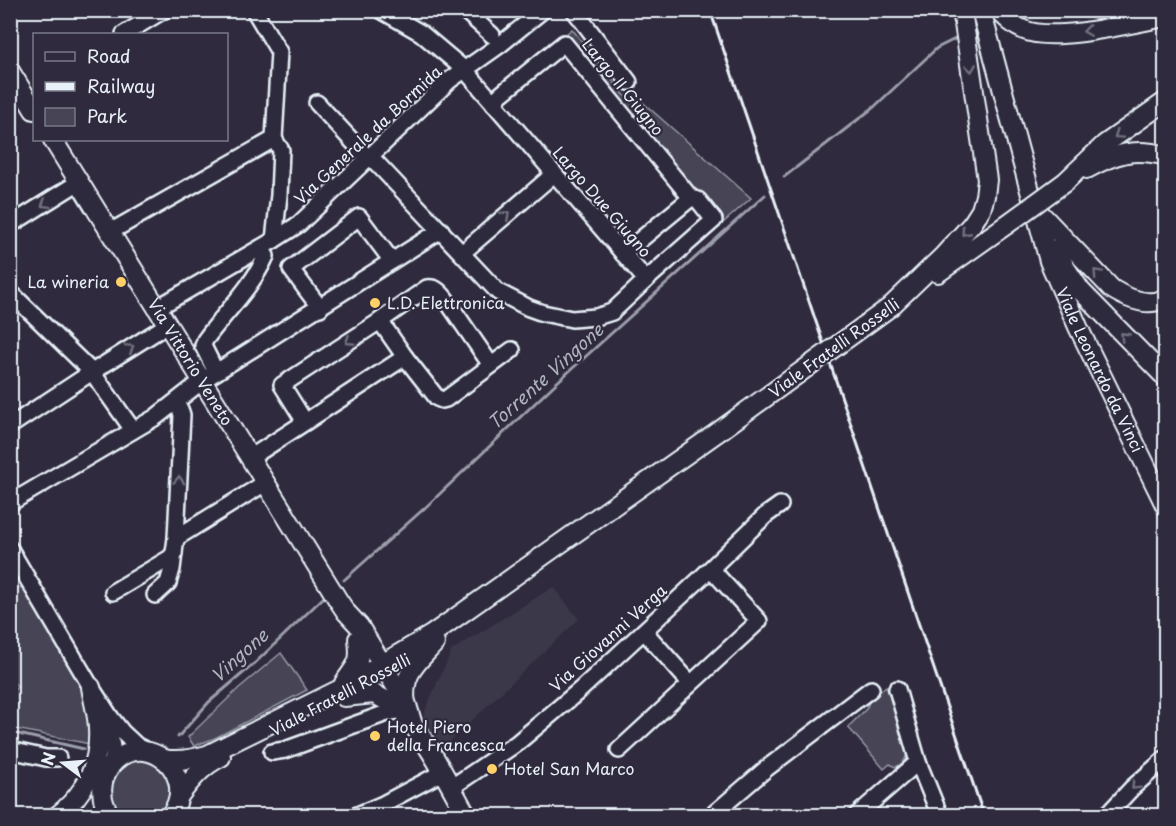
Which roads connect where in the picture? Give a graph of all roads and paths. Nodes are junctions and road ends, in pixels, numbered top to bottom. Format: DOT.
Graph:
graph roads {
  1 [pos="254,10"];
  2 [pos="381,10"];
  3 [pos="464,10"];
  4 [pos="543,10"];
  5 [pos="574,10"];
  6 [pos="962,10"];
  7 [pos="981,10"];
  8 [pos="998,10"];
  9 [pos="157,12"];
  10 [pos="1166,17"];
  11 [pos="126,33"];
  12 [pos="492,35"];
  13 [pos="465,70"];
  14 [pos="10,71"];
  15 [pos="629,82"];
  16 [pos="29,91"];
  17 [pos="1166,101"];
  18 [pos="317,104"];
  19 [pos="494,104"];
  20 [pos="33,106"];
  21 [pos="274,139"];
  22 [pos="53,141"];
  23 [pos="1166,156"];
  24 [pos="369,157"];
  25 [pos="554,174"];
  26 [pos="79,182"];
  27 [pos="1065,182"];
  28 [pos="691,198"];
  29 [pos="1035,208"];
  30 [pos="10,225"];
  31 [pos="1040,229"];
  32 [pos="441,230"];
  33 [pos="110,232"];
  34 [pos="268,244"];
  35 [pos="462,253"];
  36 [pos="623,254"];
  37 [pos="392,261"];
  38 [pos="646,280"];
  39 [pos="10,291"];
  40 [pos="1166,298"];
  41 [pos="890,307"];
  42 [pos="157,308"];
  43 [pos="320,308"];
  44 [pos="380,321"];
  45 [pos="167,325"];
  46 [pos="512,350"];
  47 [pos="405,357"];
  48 [pos="491,365"];
  49 [pos="92,372"];
  50 [pos="209,377"];
  51 [pos="1166,378"];
  52 [pos="180,409"];
  53 [pos="156,417"];
  54 [pos="305,422"];
  55 [pos="10,426"];
  56 [pos="133,430"];
  57 [pos="250,458"];
  58 [pos="266,483"];
  59 [pos="10,503"];
  60 [pos="780,505"];
  61 [pos="1166,507"];
  62 [pos="175,546"];
  63 [pos="10,549"];
  64 [pos="711,568"];
  65 [pos="25,576"];
  66 [pos="10,582"];
  67 [pos="497,588"];
  68 [pos="113,592"];
  69 [pos="155,595"];
  70 [pos="477,603"];
  71 [pos="644,631"];
  72 [pos="361,637"];
  73 [pos="435,643"];
  74 [pos="381,670"];
  75 [pos="690,683"];
  76 [pos="91,687"];
  77 [pos="870,689"];
  78 [pos="897,689"];
  79 [pos="342,693"];
  80 [pos="404,708"];
  81 [pos="10,750"];
  82 [pos="619,750"];
  83 [pos="272,752"];
  84 [pos="159,756"];
  85 [pos="58,758"];
  86 [pos="1166,758"];
  87 [pos="918,762"];
  88 [pos="113,763"];
  89 [pos="447,780"];
  90 [pos="102,788"];
  91 [pos="179,796"];
  92 [pos="171,815"];
  93 [pos="57,816"];
  94 [pos="72,816"];
  95 [pos="111,816"];
  96 [pos="355,816"];
  97 [pos="468,816"];
  98 [pos="711,816"];
  99 [pos="856,816"];
  100 [pos="940,816"];
  101 [pos="1106,816"];
  1 -- 21 [label="street"];
  2 -- 13 [label="street, Largo Due Giugno"];
  3 -- 12 [label="street"];
  4 -- 13 [label="street, Via Generale da Bormida"];
  5 -- 15 [label="street"];
  6 -- 41 [label="main road, one-way"];
  7 -- 29 [label="main road, Viale Leonardo da Vinci"];
  10 -- 8 [label="main road, one-way"];
  9 -- 11 [label="street"];
  13 -- 19 [label="street, Largo Due Giugno"];
  13 -- 24 [label="street, Via Generale da Bormida"];
  14 -- 16 [label="main road"];
  16 -- 20 [label="main road"];
  17 -- 27 [label="main road, Viale Fratelli Rosselli, one-way"];
  18 -- 24 [label="street, Largo Due Giugno"];
  19 -- 25 [label="street, Largo Due Giugno"];
  19 -- 28 [label="street, Largo II Giugno"];
  21 -- 33 [label="street"];
  21 -- 34 [label="street"];
  22 -- 26 [label="main road, Via Vittorio Veneto"];
  23 -- 27 [label="main road"];
  24 -- 32 [label="street, Largo Due Giugno"];
  24 -- 34 [label="street, Via Generale da Bormida"];
  35 -- 25 [label="street, one-way"];
  25 -- 36 [label="street, Largo Due Giugno"];
  26 -- 30 [label="street, one-way"];
  26 -- 33 [label="main road, Via Vittorio Veneto"];
  27 -- 41 [label="main road, Viale Fratelli Rosselli, bridge"];
  28 -- 36 [label="street"];
  28 -- 38 [label="street, Largo II Giugno"];
  29 -- 31 [label="main road, Viale Leonardo da Vinci"];
  40 -- 29 [label="main road, one-way"];
  51 -- 31 [label="main road, Viale Leonardo da Vinci, one-way"];
  31 -- 61 [label="main road, Viale Leonardo da Vinci"];
  32 -- 35 [label="street, Largo Due Giugno"];
  32 -- 37 [label="street"];
  33 -- 42 [label="main road, Via Vittorio Veneto"];
  34 -- 42 [label="street, Via Generale da Bormida"];
  34 -- 50 [label="street"];
  35 -- 38 [label="street, Largo Due Giugno"];
  36 -- 38 [label="street, Largo Due Giugno"];
  37 -- 43 [label="street"];
  37 -- 43 [label="street"];
  39 -- 49 [label="street"];
  41 -- 67 [label="main road, Viale Fratelli Rosselli, bridge"];
  42 -- 45 [label="main road, Via Vittorio Veneto"];
  43 -- 50 [label="street"];
  44 -- 47 [label="street"];
  44 -- 48 [label="street"];
  44 -- 54 [label="street, one-way"];
  49 -- 45 [label="street, one-way"];
  45 -- 50 [label="main road, Via Vittorio Veneto"];
  46 -- 48 [label="street"];
  47 -- 48 [label="street"];
  47 -- 54 [label="street"];
  49 -- 55 [label="street"];
  49 -- 56 [label="street"];
  50 -- 52 [label="street"];
  50 -- 53 [label="street"];
  50 -- 57 [label="main road, Via Vittorio Veneto"];
  52 -- 53 [label="street"];
  62 -- 52 [label="street, one-way"];
  53 -- 56 [label="street"];
  54 -- 57 [label="street"];
  56 -- 59 [label="street"];
  57 -- 58 [label="main road, Via Vittorio Veneto"];
  58 -- 62 [label="street"];
  58 -- 72 [label="main road, Via Vittorio Veneto"];
  60 -- 64 [label="street, Via Giovanni Verga"];
  62 -- 68 [label="street"];
  62 -- 69 [label="street"];
  63 -- 65 [label="street"];
  64 -- 71 [label="street, Via Giovanni Verga"];
  64 -- 75 [label="street"];
  65 -- 66 [label="street"];
  65 -- 76 [label="street"];
  67 -- 70 [label="main road, Viale Fratelli Rosselli"];
  67 -- 73 [label="main road, Viale Fratelli Rosselli"];
  70 -- 72 [label="main road"];
  70 -- 74 [label="main road, Viale Fratelli Rosselli"];
  71 -- 75 [label="street"];
  71 -- 89 [label="street, Via Giovanni Verga"];
  72 -- 74 [label="main road, Via Vittorio Veneto"];
  72 -- 79 [label="main road"];
  73 -- 74 [label="main road, Viale Fratelli Rosselli"];
  73 -- 80 [label="main road"];
  74 -- 79 [label="main road, Viale Fratelli Rosselli"];
  74 -- 80 [label="main road, Via Vittorio Veneto"];
  75 -- 82 [label="street"];
  76 -- 84 [label="street"];
  76 -- 88 [label="street"];
  76 -- 93 [label="main road"];
  77 -- 98 [label="street"];
  78 -- 87 [label="street"];
  79 -- 80 [label="main road"];
  79 -- 84 [label="main road, Viale Fratelli Rosselli"];
  79 -- 91 [label="main road, Viale Fratelli Rosselli"];
  80 -- 83 [label="street"];
  80 -- 89 [label="main road"];
  81 -- 85 [label="street"];
  84 -- 88 [label="main road, Viale Fratelli Rosselli"];
  84 -- 91 [label="main road"];
  86 -- 101 [label="street, one-way"];
  87 -- 99 [label="street"];
  87 -- 100 [label="street"];
  88 -- 90 [label="main road"];
  89 -- 96 [label="street, Via Giovanni Verga"];
  89 -- 97 [label="main road"];
  90 -- 94 [label="main road"];
  90 -- 95 [label="main road"];
  91 -- 92 [label="main road, Viale Fratelli Rosselli"];
}
